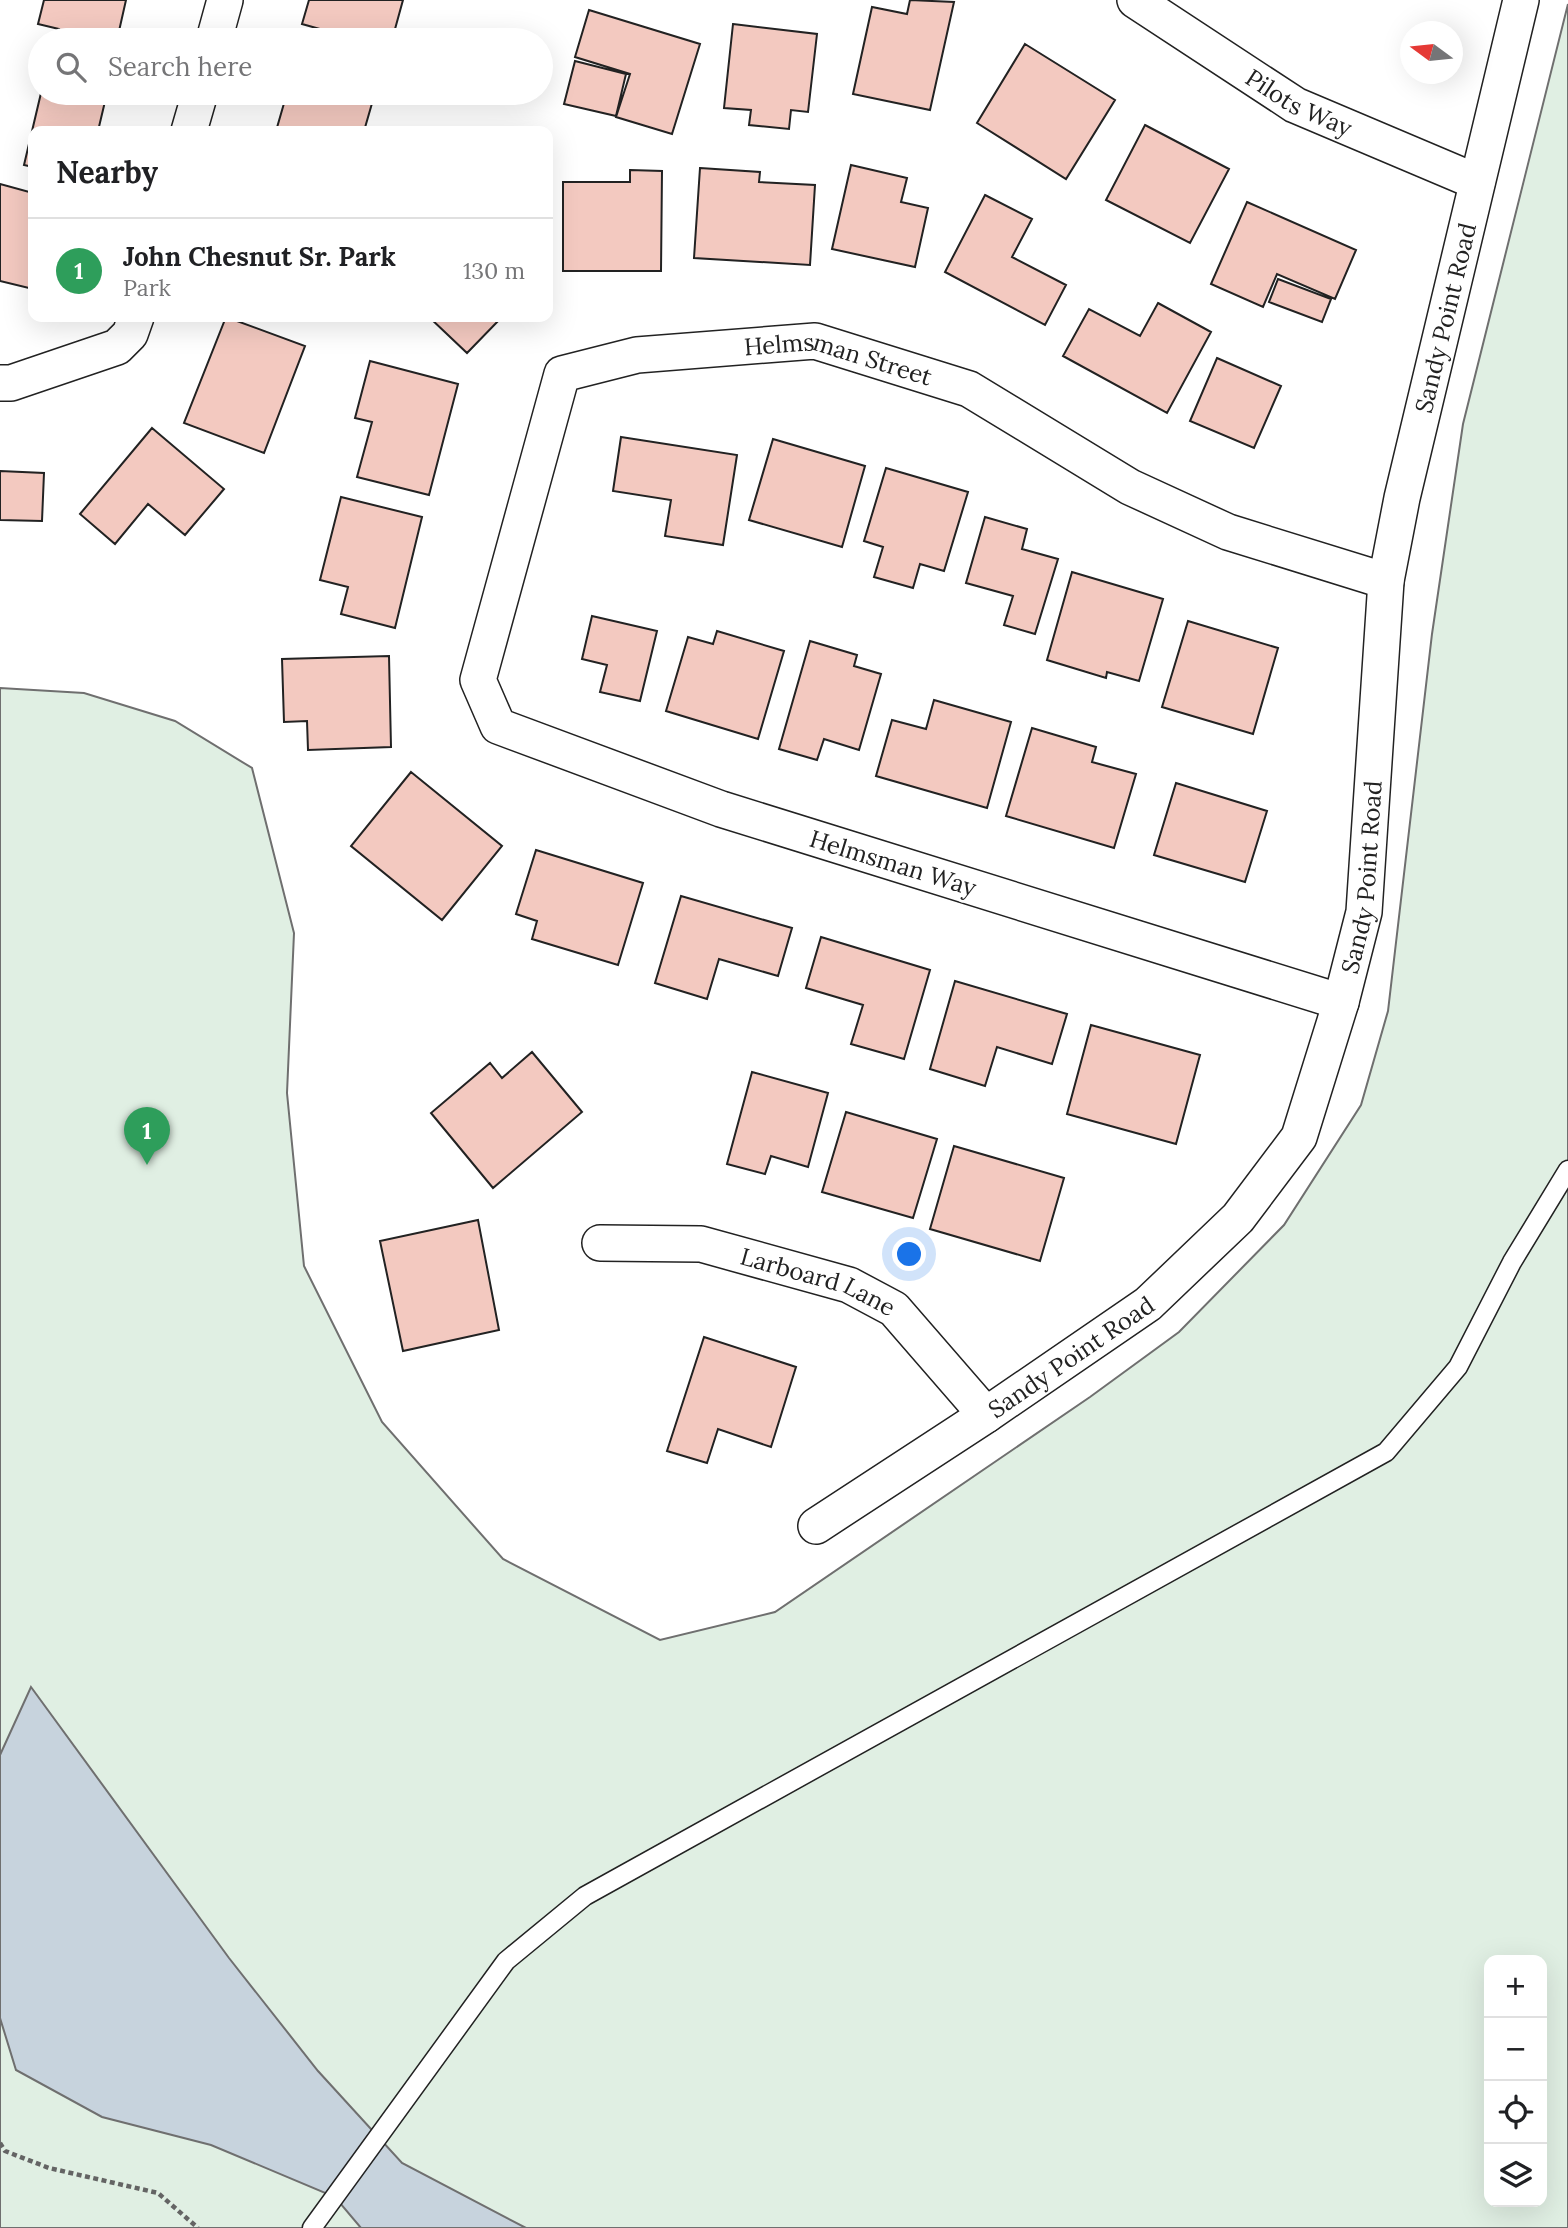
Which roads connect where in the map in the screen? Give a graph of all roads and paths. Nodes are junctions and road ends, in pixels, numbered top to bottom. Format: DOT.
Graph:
graph roads {
  1 [pos="225,0"];
  2 [pos="1135,0"];
  3 [pos="1521,0"];
  4 [pos="217,28"];
  5 [pos="197,105"];
  6 [pos="190,126"];
  7 [pos="1477,182"];
  8 [pos="134,322"];
  9 [pos="0,383"];
  10 [pos="1387,581"];
  11 [pos="478,680"];
  12 [pos="1341,1002"];
  13 [pos="1568,1170"];
  14 [pos="600,1243"];
  15 [pos="986,1415"];
  16 [pos="816,1526"];
  17 [pos="0,2143"];
  18 [pos="317,2221"];
  19 [pos="198,2228"];
  1 -- 4 [label="street"];
  2 -- 7 [label="street, Pilots Way"];
  3 -- 7 [label="street, Sandy Point Road"];
  5 -- 6 [label="street"];
  7 -- 10 [label="street, Sandy Point Road"];
  8 -- 9 [label="street"];
  10 -- 11 [label="street, Helmsman Street"];
  10 -- 12 [label="street, Sandy Point Road"];
  11 -- 12 [label="street, Helmsman Way"];
  12 -- 15 [label="street, Sandy Point Road"];
  13 -- 18 [label="lane"];
  14 -- 15 [label="street, Larboard Lane"];
  15 -- 16 [label="street, Sandy Point Road"];
  17 -- 19 [label="path"];
}
